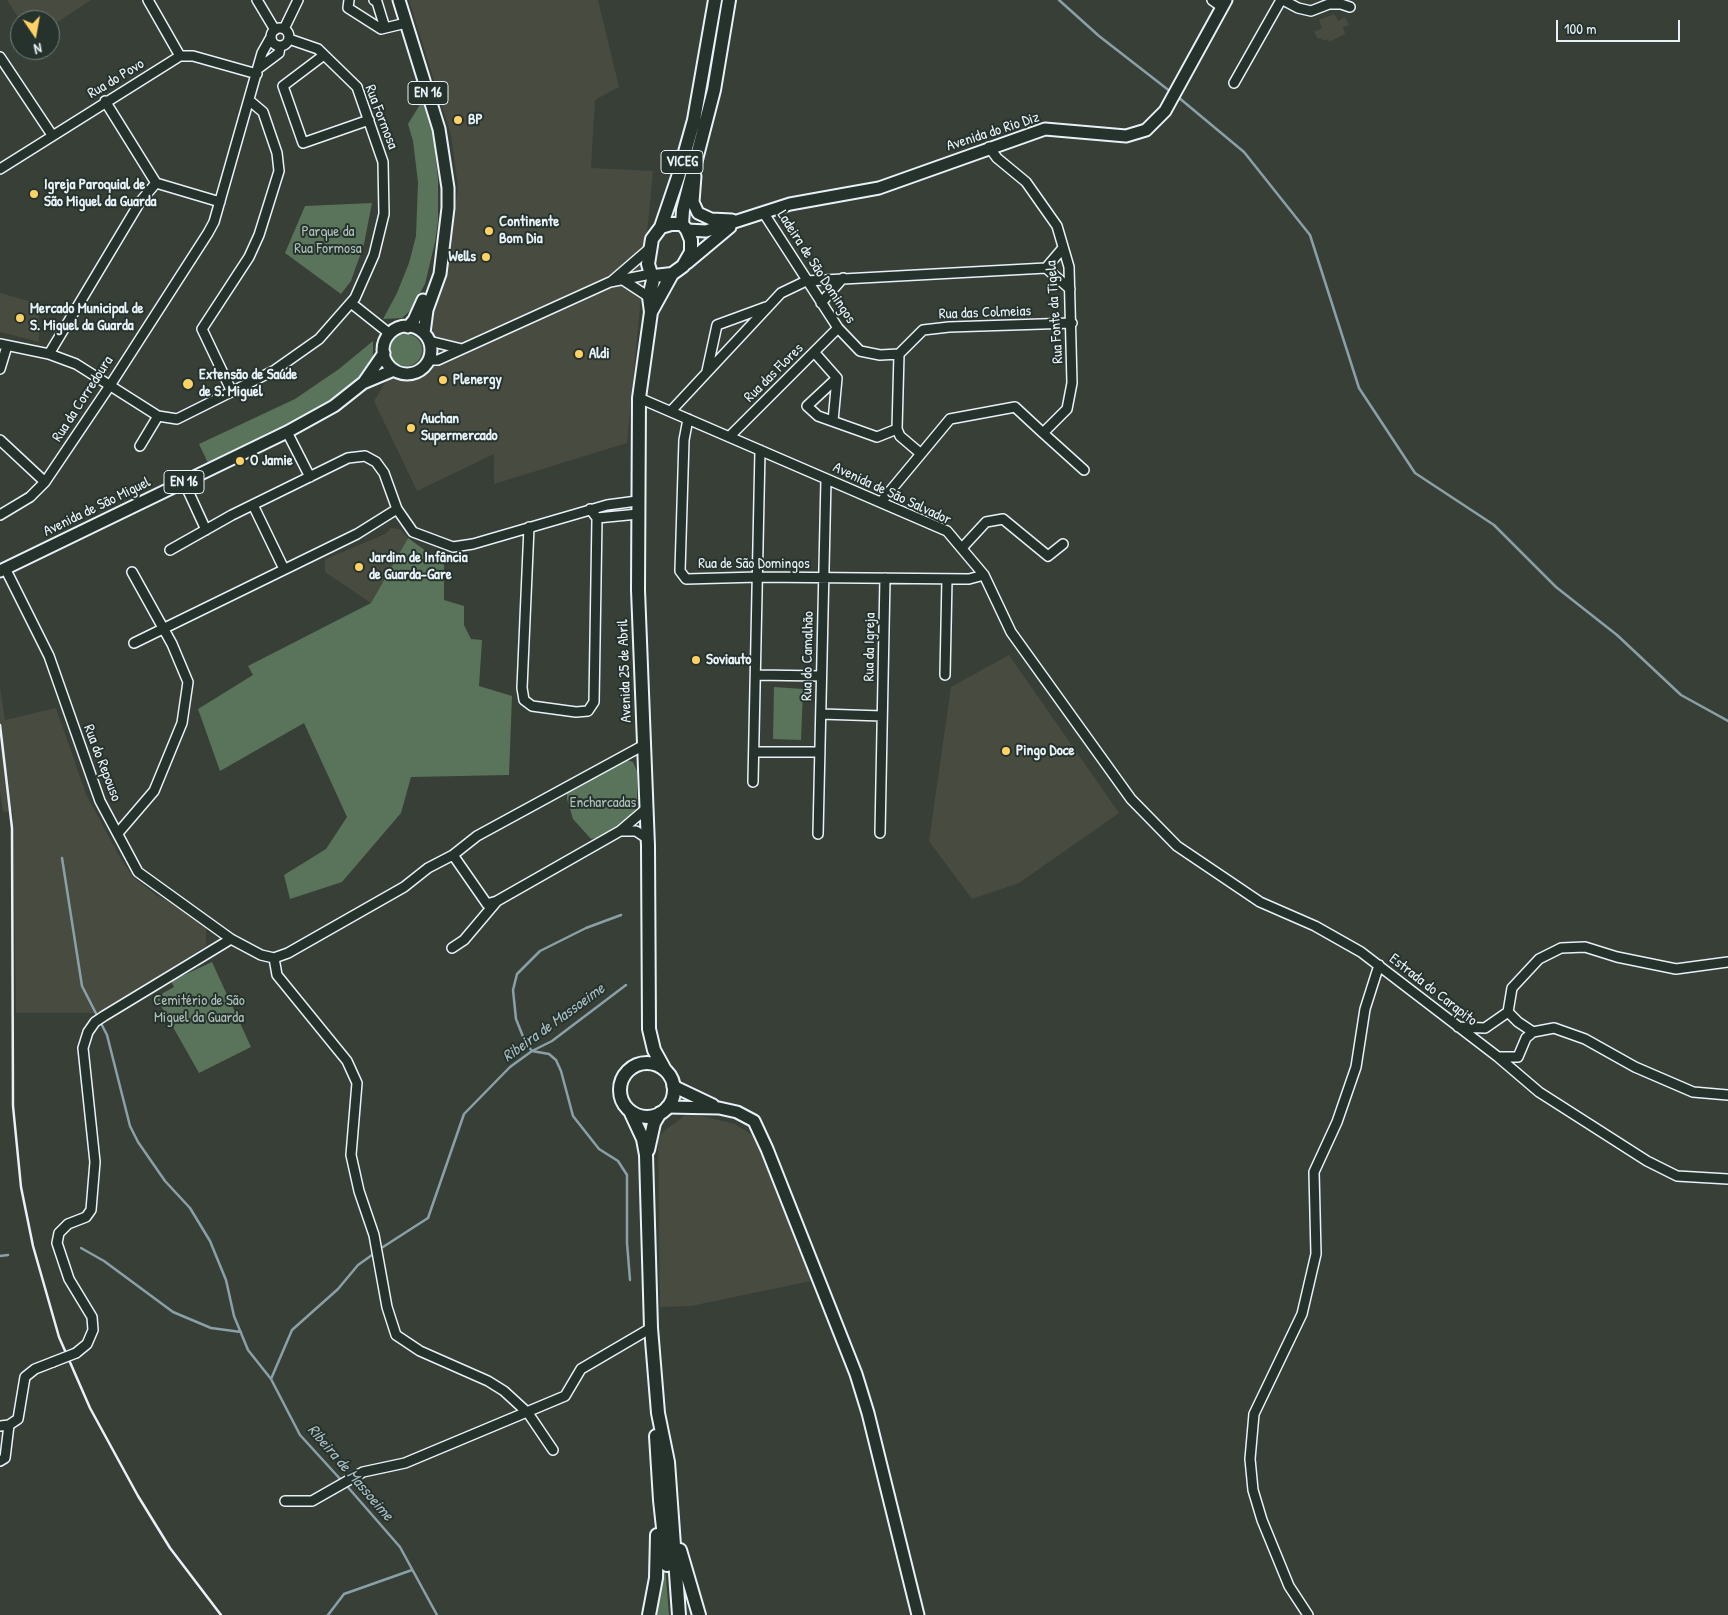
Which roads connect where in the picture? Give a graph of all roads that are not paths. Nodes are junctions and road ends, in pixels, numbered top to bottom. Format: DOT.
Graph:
graph roads {
  1 [pos="148,0"];
  2 [pos="257,0"];
  3 [pos="298,0"];
  4 [pos="349,0"];
  5 [pos="374,0"];
  6 [pos="399,0"];
  7 [pos="709,0"];
  8 [pos="715,0"];
  9 [pos="729,0"];
  10 [pos="1212,0"];
  11 [pos="1282,0"];
  12 [pos="1224,3"];
  13 [pos="1350,7"];
  14 [pos="406,23"];
  15 [pos="712,24"];
  16 [pos="385,28"];
  17 [pos="277,32"];
  18 [pos="289,39"];
  19 [pos="280,46"];
  20 [pos="324,55"];
  21 [pos="180,56"];
  22 [pos="1,60"];
  23 [pos="258,71"];
  24 [pos="1234,83"];
  25 [pos="105,101"];
  26 [pos="250,101"];
  27 [pos="369,120"];
  28 [pos="52,136"];
  29 [pos="989,147"];
  30 [pos="0,168"];
  31 [pos="694,172"];
  32 [pos="156,183"];
  33 [pos="220,202"];
  34 [pos="763,212"];
  35 [pos="739,222"];
  36 [pos="661,227"];
  37 [pos="685,227"];
  38 [pos="444,242"];
  39 [pos="1063,248"];
  40 [pos="649,249"];
  41 [pos="683,266"];
  42 [pos="1046,268"];
  43 [pos="672,274"];
  44 [pos="652,275"];
  45 [pos="843,278"];
  46 [pos="623,280"];
  47 [pos="806,280"];
  48 [pos="610,282"];
  49 [pos="1070,289"];
  50 [pos="649,297"];
  51 [pos="351,302"];
  52 [pos="821,303"];
  53 [pos="769,306"];
  54 [pos="651,312"];
  55 [pos="1072,324"];
  56 [pos="408,327"];
  57 [pos="838,328"];
  58 [pos="390,334"];
  59 [pos="426,337"];
  60 [pos="4,345"];
  61 [pos="462,349"];
  62 [pos="814,352"];
  63 [pos="384,353"];
  64 [pos="49,354"];
  65 [pos="899,354"];
  66 [pos="429,360"];
  67 [pos="0,369"];
  68 [pos="394,370"];
  69 [pos="706,373"];
  70 [pos="837,378"];
  71 [pos="363,383"];
  72 [pos="111,384"];
  73 [pos="232,392"];
  74 [pos="639,398"];
  75 [pos="670,411"];
  76 [pos="158,416"];
  77 [pos="688,419"];
  78 [pos="833,421"];
  79 [pos="897,429"];
  80 [pos="287,432"];
  81 [pos="1043,433"];
  82 [pos="730,437"];
  83 [pos="0,440"];
  84 [pos="140,446"];
  85 [pos="760,450"];
  86 [pos="920,453"];
  87 [pos="1084,470"];
  88 [pos="310,477"];
  89 [pos="826,478"];
  90 [pos="45,482"];
  91 [pos="184,482"];
  92 [pos="638,501"];
  93 [pos="881,502"];
  94 [pos="253,505"];
  95 [pos="397,509"];
  96 [pos="590,509"];
  97 [pos="638,514"];
  98 [pos="0,515"];
  99 [pos="597,518"];
  100 [pos="529,527"];
  101 [pos="206,530"];
  102 [pos="1063,544"];
  103 [pos="962,548"];
  104 [pos="170,550"];
  105 [pos="3,569"];
  106 [pos="284,569"];
  107 [pos="132,572"];
  108 [pos="984,575"];
  109 [pos="758,577"];
  110 [pos="824,578"];
  111 [pos="885,578"];
  112 [pos="947,579"];
  113 [pos="164,630"];
  114 [pos="134,643"];
  115 [pos="756,675"];
  116 [pos="945,675"];
  117 [pos="822,676"];
  118 [pos="821,714"];
  119 [pos="882,716"];
  120 [pos="644,745"];
  121 [pos="754,752"];
  122 [pos="820,752"];
  123 [pos="753,782"];
  124 [pos="1131,799"];
  125 [pos="647,808"];
  126 [pos="620,831"];
  127 [pos="118,833"];
  128 [pos="880,833"];
  129 [pos="818,834"];
  130 [pos="648,839"];
  131 [pos="453,855"];
  132 [pos="497,901"];
  133 [pos="232,939"];
  134 [pos="452,948"];
  135 [pos="274,958"];
  136 [pos="1728,962"];
  137 [pos="1379,965"];
  138 [pos="1508,1012"];
  139 [pos="1457,1027"];
  140 [pos="1485,1028"];
  141 [pos="648,1029"];
  142 [pos="1533,1032"];
  143 [pos="1486,1047"];
  144 [pos="1498,1057"];
  145 [pos="1518,1057"];
  146 [pos="634,1066"];
  147 [pos="665,1070"];
  148 [pos="1522,1077"];
  149 [pos="673,1086"];
  150 [pos="1728,1095"];
  151 [pos="719,1108"];
  152 [pos="663,1110"];
  153 [pos="630,1111"];
  154 [pos="646,1155"];
  155 [pos="1728,1179"];
  156 [pos="651,1328"];
  157 [pos="528,1413"];
  158 [pos="658,1413"];
  159 [pos="5,1426"];
  160 [pos="552,1450"];
  161 [pos="0,1461"];
  162 [pos="660,1500"];
  163 [pos="285,1501"];
  164 [pos="673,1521"];
  165 [pos="649,1615"];
  166 [pos="671,1615"];
  167 [pos="678,1615"];
  168 [pos="699,1615"];
  169 [pos="918,1615"];
  170 [pos="1308,1615"];
  1 -- 21 [label="street"];
  2 -- 17 [label="street"];
  3 -- 17 [label="street, Rua da Corredoura"];
  4 -- 16 [label="street"];
  5 -- 16 [label="street"];
  6 -- 14 [label="main road, EN 16"];
  7 -- 15 [label="street"];
  8 -- 15 [label="highway, VICEG"];
  9 -- 31 [label="highway, VICEG"];
  10 -- 12 [label="street"];
  11 -- 13 [label="street"];
  11 -- 24 [label="street"];
  12 -- 29 [label="main road, Avenida do Rio Diz"];
  14 -- 16 [label="street"];
  14 -- 38 [label="main road, EN 16"];
  15 -- 36 [label="highway, VICEG"];
  17 -- 18 [label="street"];
  17 -- 19 [label="street"];
  17 -- 23 [label="street, Rua da Corredoura"];
  18 -- 19 [label="street"];
  18 -- 20 [label="street, Rua Formosa"];
  19 -- 23 [label="street"];
  20 -- 27 [label="street, Rua Formosa"];
  20 -- 27 [label="street"];
  21 -- 23 [label="street"];
  21 -- 25 [label="street, Rua do Povo"];
  22 -- 28 [label="street"];
  23 -- 26 [label="street, Rua da Corredoura"];
  25 -- 28 [label="street, Rua do Povo"];
  25 -- 32 [label="street"];
  26 -- 33 [label="street, Rua da Corredoura"];
  26 -- 73 [label="street"];
  27 -- 51 [label="street, Rua Formosa"];
  28 -- 30 [label="street, Rua do Povo"];
  29 -- 34 [label="main road, Avenida do Rio Diz"];
  29 -- 39 [label="street, Rua Fonte da Tigela"];
  31 -- 35 [label="main road"];
  31 -- 37 [label="highway, VICEG"];
  32 -- 33 [label="street"];
  32 -- 64 [label="street"];
  33 -- 72 [label="street, Rua da Corredoura"];
  34 -- 35 [label="main road, Avenida do Rio Diz"];
  34 -- 47 [label="street, Ladeira de São Domingos"];
  35 -- 37 [label="main road, Avenida do Rio Diz"];
  35 -- 41 [label="main road, Avenida do Rio Diz"];
  36 -- 37 [label="highway"];
  36 -- 40 [label="highway"];
  37 -- 41 [label="highway"];
  38 -- 56 [label="main road, EN 16"];
  38 -- 59 [label="main road, EN 16"];
  39 -- 42 [label="street"];
  39 -- 49 [label="street, Rua Fonte da Tigela"];
  40 -- 44 [label="highway"];
  40 -- 48 [label="street"];
  41 -- 43 [label="highway"];
  42 -- 45 [label="street"];
  42 -- 49 [label="street"];
  43 -- 44 [label="highway"];
  43 -- 54 [label="highway, Avenida 25 de Abril"];
  44 -- 46 [label="street"];
  44 -- 50 [label="highway, Avenida 25 de Abril"];
  45 -- 47 [label="street"];
  45 -- 52 [label="street"];
  46 -- 48 [label="street"];
  46 -- 50 [label="street"];
  47 -- 52 [label="street, Ladeira de São Domingos"];
  47 -- 53 [label="street"];
  48 -- 61 [label="street"];
  49 -- 55 [label="street, Rua Fonte da Tigela"];
  50 -- 54 [label="highway, Avenida 25 de Abril"];
  51 -- 58 [label="street"];
  51 -- 73 [label="street, Rua Formosa"];
  52 -- 57 [label="street, Ladeira de São Domingos"];
  53 -- 69 [label="street"];
  53 -- 69 [label="street"];
  54 -- 74 [label="highway, Avenida 25 de Abril"];
  55 -- 65 [label="street, Rua das Colmeias"];
  55 -- 81 [label="street, Rua Fonte da Tigela"];
  56 -- 58 [label="main road"];
  56 -- 59 [label="main road"];
  57 -- 62 [label="street, Rua das Flores"];
  57 -- 65 [label="street, Ladeira de São Domingos"];
  58 -- 63 [label="main road, EN 16"];
  59 -- 61 [label="street"];
  59 -- 66 [label="main road, EN 16"];
  60 -- 64 [label="street"];
  60 -- 67 [label="street"];
  61 -- 66 [label="street"];
  62 -- 70 [label="street"];
  62 -- 82 [label="street, Rua das Flores"];
  63 -- 68 [label="main road"];
  63 -- 71 [label="main road, Avenida de São Miguel / EN 16"];
  64 -- 72 [label="street"];
  65 -- 79 [label="street"];
  66 -- 68 [label="main road, EN 16"];
  68 -- 71 [label="main road, Avenida de São Miguel / EN 16"];
  69 -- 75 [label="street"];
  70 -- 78 [label="street"];
  70 -- 78 [label="street"];
  71 -- 80 [label="main road, Avenida de São Miguel / EN 16"];
  72 -- 76 [label="street"];
  72 -- 90 [label="street, Rua da Corredoura"];
  73 -- 76 [label="street, Rua Formosa"];
  74 -- 75 [label="street, Avenida de São Salvador"];
  74 -- 92 [label="highway, Avenida 25 de Abril"];
  75 -- 77 [label="street, Avenida de São Salvador"];
  76 -- 84 [label="street"];
  77 -- 82 [label="street, Avenida de São Salvador"];
  77 -- 109 [label="street, Rua de São Domingos"];
  78 -- 79 [label="street"];
  79 -- 86 [label="street"];
  80 -- 88 [label="street"];
  80 -- 91 [label="main road, Avenida de São Miguel / EN 16"];
  81 -- 86 [label="street"];
  81 -- 87 [label="street"];
  82 -- 85 [label="street, Avenida de São Salvador"];
  83 -- 90 [label="street"];
  85 -- 89 [label="street, Avenida de São Salvador"];
  85 -- 109 [label="street"];
  86 -- 93 [label="street"];
  88 -- 94 [label="street"];
  88 -- 95 [label="street"];
  89 -- 93 [label="street, Avenida de São Salvador"];
  89 -- 110 [label="street, Rua do Camalhão"];
  90 -- 98 [label="street, Rua da Corredoura"];
  91 -- 101 [label="street"];
  91 -- 105 [label="main road, Avenida de São Miguel / EN 16"];
  92 -- 96 [label="street"];
  92 -- 97 [label="highway, Avenida 25 de Abril"];
  93 -- 103 [label="street, Avenida de São Salvador"];
  94 -- 101 [label="street"];
  94 -- 106 [label="street"];
  95 -- 100 [label="street"];
  95 -- 106 [label="street"];
  96 -- 99 [label="street"];
  96 -- 100 [label="street"];
  97 -- 99 [label="street"];
  97 -- 120 [label="highway, Avenida 25 de Abril"];
  99 -- 100 [label="street"];
  101 -- 104 [label="street"];
  102 -- 103 [label="street"];
  103 -- 108 [label="street, Avenida de São Salvador"];
  105 -- 127 [label="street, Rua do Repouso"];
  106 -- 113 [label="street"];
  107 -- 113 [label="street"];
  108 -- 112 [label="street, Rua de São Domingos"];
  108 -- 124 [label="street, Avenida de São Salvador"];
  109 -- 110 [label="street, Rua de São Domingos"];
  109 -- 115 [label="street"];
  110 -- 111 [label="street, Rua de São Domingos"];
  110 -- 117 [label="street, Rua do Camalhão"];
  111 -- 112 [label="street, Rua de São Domingos"];
  111 -- 119 [label="street, Rua da Igreja"];
  112 -- 116 [label="street"];
  113 -- 114 [label="street"];
  113 -- 127 [label="street"];
  115 -- 117 [label="street"];
  115 -- 121 [label="street"];
  117 -- 118 [label="street, Rua do Camalhão"];
  118 -- 119 [label="street"];
  118 -- 122 [label="street, Rua do Camalhão"];
  119 -- 128 [label="street, Rua da Igreja"];
  120 -- 125 [label="highway, Avenida 25 de Abril"];
  120 -- 131 [label="street"];
  121 -- 122 [label="street"];
  121 -- 123 [label="street"];
  122 -- 129 [label="street, Rua do Camalhão"];
  124 -- 137 [label="street, Estrada do Carapito"];
  125 -- 126 [label="street"];
  125 -- 130 [label="highway, Avenida 25 de Abril"];
  126 -- 130 [label="street"];
  126 -- 132 [label="street"];
  127 -- 133 [label="street, Rua do Repouso"];
  130 -- 141 [label="highway, Avenida 25 de Abril"];
  131 -- 132 [label="street"];
  131 -- 135 [label="street"];
  132 -- 134 [label="street"];
  133 -- 135 [label="street, Rua do Repouso"];
  133 -- 159 [label="street, bridge"];
  135 -- 157 [label="street"];
  136 -- 138 [label="street"];
  137 -- 139 [label="street, Estrada do Carapito"];
  137 -- 170 [label="street"];
  138 -- 140 [label="street"];
  138 -- 142 [label="street"];
  139 -- 140 [label="street"];
  139 -- 143 [label="street, Estrada do Carapito"];
  140 -- 143 [label="street"];
  141 -- 146 [label="highway, Avenida 25 de Abril"];
  141 -- 147 [label="highway, Avenida 25 de Abril"];
  142 -- 145 [label="street"];
  142 -- 150 [label="street"];
  143 -- 144 [label="street, Estrada do Carapito"];
  144 -- 145 [label="street"];
  144 -- 148 [label="street, Estrada do Carapito"];
  145 -- 148 [label="street"];
  146 -- 147 [label="highway"];
  146 -- 153 [label="highway, Avenida 25 de Abril"];
  147 -- 149 [label="highway, Avenida 25 de Abril"];
  148 -- 155 [label="street, Estrada do Carapito"];
  149 -- 151 [label="main road"];
  149 -- 152 [label="highway"];
  151 -- 152 [label="main road"];
  151 -- 169 [label="main road"];
  152 -- 153 [label="highway"];
  152 -- 154 [label="highway"];
  153 -- 154 [label="highway, Avenida 25 de Abril"];
  154 -- 156 [label="highway"];
  156 -- 157 [label="street"];
  156 -- 158 [label="highway"];
  157 -- 160 [label="street"];
  157 -- 163 [label="street"];
  158 -- 162 [label="highway"];
  158 -- 164 [label="highway"];
  159 -- 161 [label="street"];
  162 -- 165 [label="highway"];
  162 -- 166 [label="highway"];
  164 -- 167 [label="highway"];
  164 -- 168 [label="highway"];
}
